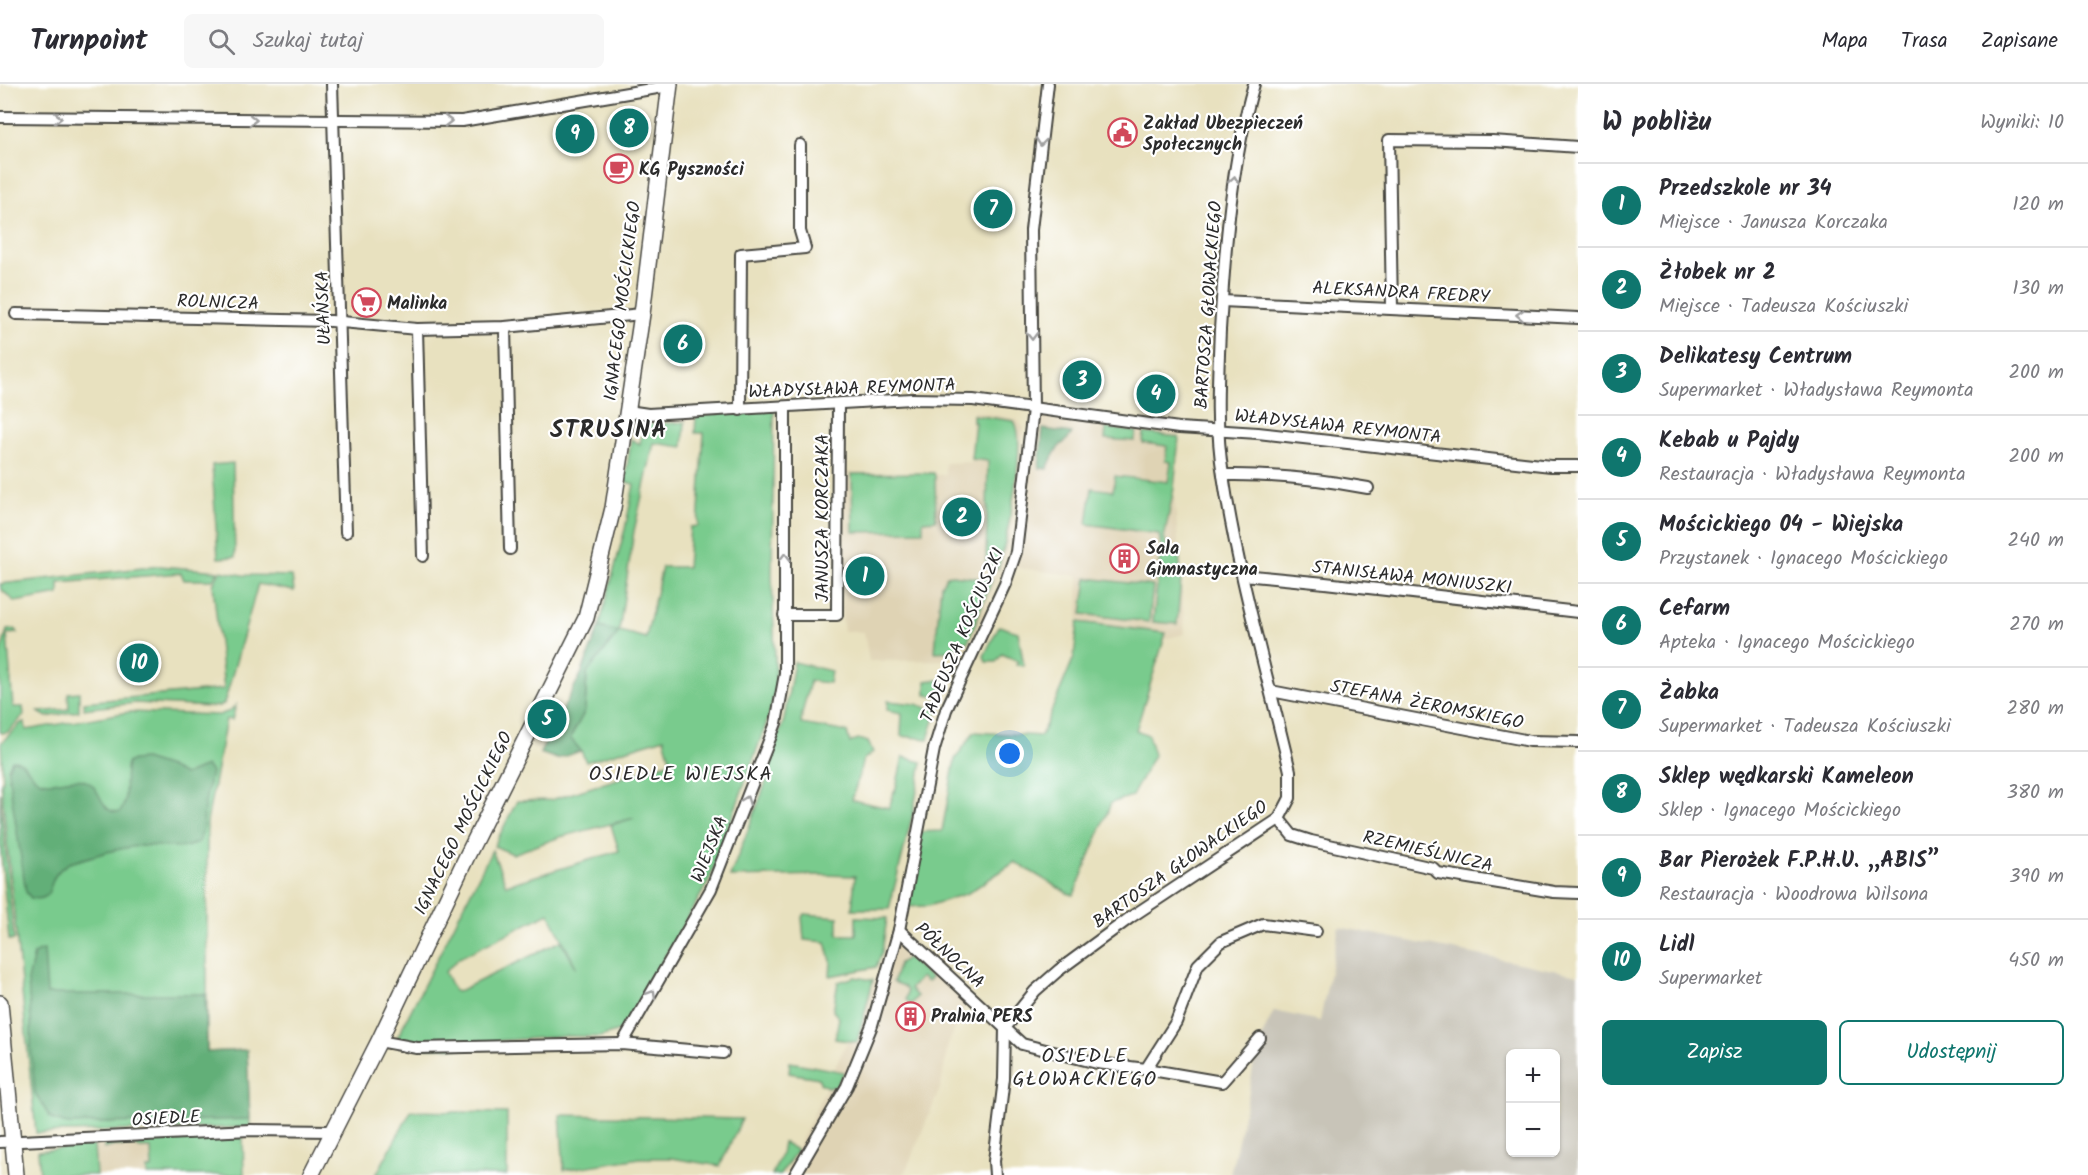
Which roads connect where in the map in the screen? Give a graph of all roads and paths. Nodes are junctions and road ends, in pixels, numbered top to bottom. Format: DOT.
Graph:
graph roads {
  1 [pos="332,84"];
  2 [pos="1048,84"];
  3 [pos="1254,84"];
  4 [pos="670,85"];
  5 [pos="0,117"];
  6 [pos="333,121"];
  7 [pos="800,145"];
  8 [pos="1578,147"];
  9 [pos="1222,301"];
  10 [pos="1392,308"];
  11 [pos="16,314"];
  12 [pos="642,314"];
  13 [pos="1578,318"];
  14 [pos="340,322"];
  15 [pos="505,327"];
  16 [pos="417,329"];
  17 [pos="838,404"];
  18 [pos="785,407"];
  19 [pos="1033,409"];
  20 [pos="740,410"];
  21 [pos="628,411"];
  22 [pos="1218,430"];
  23 [pos="1578,466"];
  24 [pos="1222,475"];
  25 [pos="1368,488"];
  26 [pos="346,532"];
  27 [pos="510,549"];
  28 [pos="423,556"];
  29 [pos="1243,576"];
  30 [pos="1578,612"];
  31 [pos="784,615"];
  32 [pos="1271,692"];
  33 [pos="1578,742"];
  34 [pos="1279,819"];
  35 [pos="1578,893"];
  36 [pos="899,930"];
  37 [pos="1316,931"];
  38 [pos="0,1003"];
  39 [pos="1005,1028"];
  40 [pos="1260,1038"];
  41 [pos="379,1041"];
  42 [pos="622,1044"];
  43 [pos="723,1053"];
  44 [pos="1146,1069"];
  45 [pos="333,1131"];
  46 [pos="6,1142"];
  47 [pos="16,1175"];
  48 [pos="311,1175"];
  49 [pos="795,1175"];
  50 [pos="996,1175"];
  1 -- 6 [label="street, UŁAŃSKA"];
  2 -- 19 [label="street, TADEUSZA KOŚCIUSZKI, one-way"];
  9 -- 3 [label="street, BARTOSZA GŁOWACKIEGO, one-way"];
  6 -- 4 [label="street, one-way"];
  4 -- 12 [label="street, IGNACEGO MOŚCICKIEGO"];
  5 -- 6 [label="street, one-way"];
  6 -- 14 [label="street, UŁAŃSKA"];
  7 -- 20 [label="street"];
  8 -- 10 [label="street"];
  9 -- 10 [label="street, ALEKSANDRA FREDRY"];
  9 -- 22 [label="street, BARTOSZA GŁOWACKIEGO"];
  13 -- 10 [label="street, ALEKSANDRA FREDRY, one-way"];
  11 -- 14 [label="street, ROLNICZA"];
  12 -- 15 [label="street, ROLNICZA"];
  12 -- 21 [label="street, IGNACEGO MOŚCICKIEGO"];
  14 -- 16 [label="street, ROLNICZA"];
  14 -- 26 [label="street, UŁAŃSKA"];
  15 -- 16 [label="street, ROLNICZA"];
  15 -- 27 [label="street"];
  16 -- 28 [label="street"];
  17 -- 18 [label="street, WŁADYSŁAWA REYMONTA"];
  17 -- 19 [label="street, WŁADYSŁAWA REYMONTA"];
  17 -- 31 [label="street, JANUSZA KORCZAKA"];
  18 -- 20 [label="street, WŁADYSŁAWA REYMONTA"];
  31 -- 18 [label="street, WIEJSKA, one-way"];
  19 -- 22 [label="street, WŁADYSŁAWA REYMONTA"];
  19 -- 36 [label="street, TADEUSZA KOŚCIUSZKI"];
  20 -- 21 [label="street, WŁADYSŁAWA REYMONTA"];
  21 -- 41 [label="street, IGNACEGO MOŚCICKIEGO"];
  22 -- 23 [label="street, WŁADYSŁAWA REYMONTA"];
  22 -- 24 [label="street, BARTOSZA GŁOWACKIEGO"];
  24 -- 25 [label="street"];
  24 -- 29 [label="street, BARTOSZA GŁOWACKIEGO"];
  29 -- 30 [label="street, STANISŁAWA MONIUSZKI"];
  29 -- 32 [label="street, BARTOSZA GŁOWACKIEGO"];
  42 -- 31 [label="street, WIEJSKA, one-way"];
  32 -- 33 [label="street, STEFANA ŻEROMSKIEGO"];
  32 -- 34 [label="street, BARTOSZA GŁOWACKIEGO"];
  34 -- 35 [label="street, RZEMIEŚLNICZA"];
  34 -- 39 [label="street, BARTOSZA GŁOWACKIEGO"];
  36 -- 39 [label="street, PÓŁNOCNA"];
  36 -- 49 [label="street, TADEUSZA KOŚCIUSZKI"];
  37 -- 44 [label="street"];
  38 -- 46 [label="street"];
  39 -- 44 [label="street, PÓŁNOCNA"];
  39 -- 50 [label="street"];
  40 -- 44 [label="street, PÓŁNOCNA"];
  41 -- 42 [label="street"];
  41 -- 45 [label="street, IGNACEGO MOŚCICKIEGO"];
  42 -- 43 [label="street"];
  45 -- 46 [label="street, OSIEDLE"];
  45 -- 48 [label="street, IGNACEGO MOŚCICKIEGO"];
  46 -- 47 [label="street"];
}
